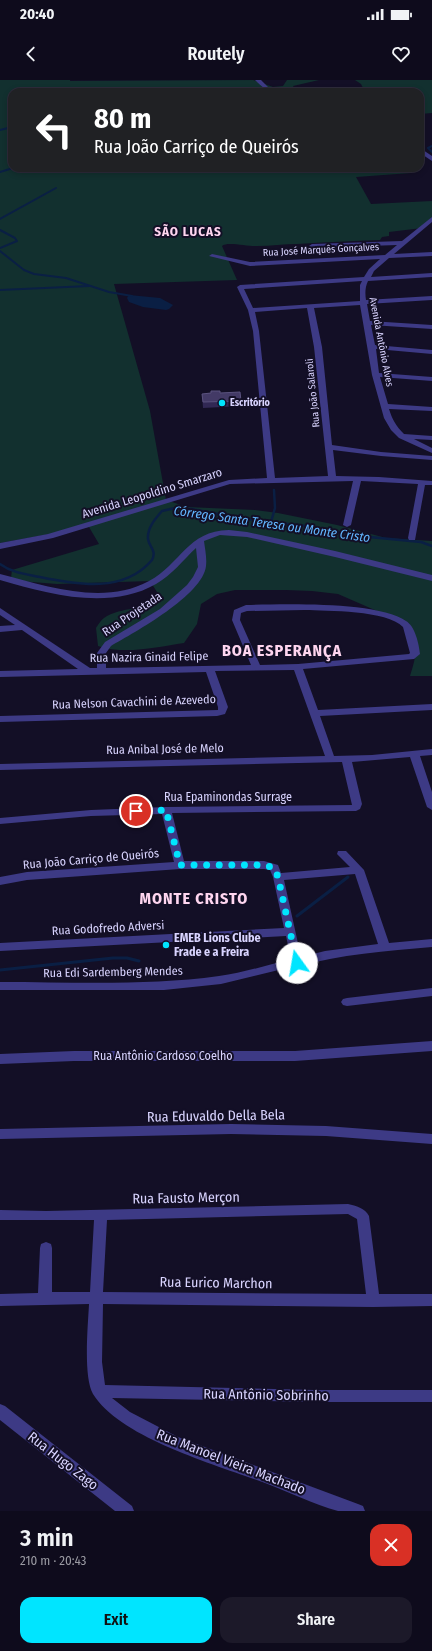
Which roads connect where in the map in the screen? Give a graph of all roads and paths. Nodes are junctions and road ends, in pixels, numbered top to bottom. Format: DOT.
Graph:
graph roads {
  1 [pos="258,80"];
  2 [pos="266,88"];
  3 [pos="432,219"];
  4 [pos="402,243"];
  5 [pos="312,246"];
  6 [pos="432,254"];
  7 [pos="212,256"];
  8 [pos="385,257"];
  9 [pos="432,275"];
  10 [pos="365,280"];
  11 [pos="432,298"];
  12 [pos="363,304"];
  13 [pos="310,306"];
  14 [pos="251,310"];
  15 [pos="367,323"];
  16 [pos="432,327"];
  17 [pos="372,347"];
  18 [pos="432,352"];
  19 [pos="376,375"];
  20 [pos="432,379"];
  21 [pos="384,406"];
  22 [pos="432,409"];
  23 [pos="402,436"];
  24 [pos="432,438"];
  25 [pos="329,447"];
  26 [pos="432,451"];
  27 [pos="432,458"];
  28 [pos="332,478"];
  29 [pos="358,478"];
  30 [pos="271,480"];
  31 [pos="422,482"];
  32 [pos="432,483"];
  33 [pos="347,525"];
  34 [pos="412,538"];
  35 [pos="200,540"];
  36 [pos="0,546"];
  37 [pos="0,577"];
  38 [pos="432,578"];
  39 [pos="0,611"];
  40 [pos="22,627"];
  41 [pos="0,629"];
  42 [pos="256,667"];
  43 [pos="298,667"];
  44 [pos="209,668"];
  45 [pos="88,671"];
  46 [pos="102,671"];
  47 [pos="0,674"];
  48 [pos="432,707"];
  49 [pos="314,713"];
  50 [pos="0,719"];
  51 [pos="432,752"];
  52 [pos="414,754"];
  53 [pos="346,759"];
  54 [pos="331,760"];
  55 [pos="0,767"];
  56 [pos="432,807"];
  57 [pos="166,810"];
  58 [pos="0,821"];
  59 [pos="342,854"];
  60 [pos="180,865"];
  61 [pos="359,870"];
  62 [pos="278,877"];
  63 [pos="0,881"];
  64 [pos="290,932"];
  65 [pos="432,944"];
  66 [pos="0,947"];
  67 [pos="386,947"];
  68 [pos="297,963"];
  69 [pos="0,986"];
  70 [pos="432,992"];
  71 [pos="347,1002"];
  72 [pos="432,1046"];
  73 [pos="0,1059"];
  74 [pos="0,1134"];
  75 [pos="432,1139"];
  76 [pos="0,1215"];
  77 [pos="101,1215"];
  78 [pos="46,1248"];
  79 [pos="96,1297"];
  80 [pos="45,1298"];
  81 [pos="0,1300"];
  82 [pos="373,1300"];
  83 [pos="432,1300"];
  84 [pos="99,1391"];
  85 [pos="432,1396"];
  86 [pos="0,1411"];
  87 [pos="127,1511"];
  88 [pos="358,1511"];
  1 -- 2 [label="street"];
  3 -- 4 [label="street"];
  4 -- 5 [label="street"];
  4 -- 8 [label="street"];
  6 -- 8 [label="street, Rua José Marquês Gonçalves"];
  7 -- 8 [label="street, Rua José Marquês Gonçalves"];
  8 -- 10 [label="street"];
  9 -- 10 [label="street"];
  10 -- 12 [label="street, Avenida Antônio Alves"];
  10 -- 14 [label="street"];
  11 -- 12 [label="street"];
  12 -- 13 [label="street"];
  12 -- 15 [label="street, Avenida Antônio Alves"];
  13 -- 14 [label="street"];
  13 -- 25 [label="street, Rua João Salaroli"];
  14 -- 30 [label="street"];
  15 -- 16 [label="street"];
  15 -- 17 [label="street, Avenida Antônio Alves"];
  17 -- 18 [label="street"];
  17 -- 19 [label="street, Avenida Antônio Alves"];
  19 -- 20 [label="street"];
  19 -- 21 [label="street, Avenida Antônio Alves"];
  21 -- 22 [label="street"];
  21 -- 23 [label="street, Avenida Antônio Alves"];
  23 -- 24 [label="street"];
  23 -- 26 [label="street, Avenida Antônio Alves"];
  25 -- 27 [label="street"];
  25 -- 28 [label="street, Rua João Salaroli"];
  28 -- 29 [label="street, Avenida Leopoldino Smarzaro"];
  28 -- 30 [label="street, Avenida Leopoldino Smarzaro"];
  29 -- 31 [label="street, Avenida Leopoldino Smarzaro"];
  29 -- 33 [label="street"];
  30 -- 36 [label="street, Avenida Leopoldino Smarzaro"];
  31 -- 32 [label="street, Avenida Leopoldino Smarzaro"];
  31 -- 34 [label="street"];
  35 -- 37 [label="street"];
  35 -- 38 [label="street"];
  35 -- 46 [label="street, Rua Projetada"];
  39 -- 40 [label="street"];
  40 -- 41 [label="street"];
  40 -- 45 [label="street"];
  42 -- 43 [label="street, Rua Nazira Ginaid Felipe"];
  42 -- 43 [label="street, Rua Nazira Ginaid Felipe"];
  42 -- 44 [label="street, Rua Nazira Ginaid Felipe"];
  43 -- 49 [label="street"];
  44 -- 46 [label="street, Rua Nazira Ginaid Felipe"];
  44 -- 50 [label="street, Rua Nelson Cavachini de Azevedo"];
  45 -- 46 [label="street, Rua Nazira Ginaid Felipe"];
  45 -- 47 [label="street, Rua Nazira Ginaid Felipe"];
  48 -- 49 [label="street"];
  49 -- 54 [label="street"];
  51 -- 52 [label="street, Rua Anibal José de Melo"];
  52 -- 53 [label="street, Rua Anibal José de Melo"];
  52 -- 56 [label="street"];
  53 -- 54 [label="street, Rua Anibal José de Melo"];
  53 -- 57 [label="street, Rua Epaminondas Surrage"];
  54 -- 55 [label="street, Rua Anibal José de Melo"];
  57 -- 58 [label="street, Rua Epaminondas Surrage"];
  57 -- 60 [label="street"];
  59 -- 61 [label="street"];
  60 -- 62 [label="street, Rua João Carriço de Queirós"];
  60 -- 63 [label="street, Rua João Carriço de Queirós"];
  61 -- 62 [label="street"];
  61 -- 67 [label="street"];
  62 -- 64 [label="street"];
  64 -- 66 [label="street, Rua Godofredo Adversi"];
  64 -- 68 [label="street"];
  65 -- 67 [label="street, Rua Edi Sardemberg Mendes"];
  67 -- 68 [label="street, Rua Edi Sardemberg Mendes"];
  68 -- 69 [label="street, Rua Edi Sardemberg Mendes"];
  70 -- 71 [label="street"];
  72 -- 73 [label="street, Rua Antônio Cardoso Coelho"];
  74 -- 75 [label="street, Rua Eduvaldo Della Bela"];
  76 -- 77 [label="street, Rua Fausto Merçon"];
  77 -- 79 [label="street, Rua Manoel Vieira Machado"];
  77 -- 82 [label="street, Rua Fausto Merçon"];
  78 -- 80 [label="street"];
  79 -- 80 [label="street, Rua Eurico Marchon"];
  79 -- 82 [label="street, Rua Eurico Marchon"];
  79 -- 84 [label="street, Rua Manoel Vieira Machado"];
  80 -- 81 [label="street, Rua Eurico Marchon"];
  82 -- 83 [label="street, Rua Eurico Marchon"];
  84 -- 85 [label="street, Rua Antônio Sobrinho"];
  84 -- 88 [label="street, Rua Manoel Vieira Machado"];
  86 -- 87 [label="street, Rua Hugo Zago"];
}
